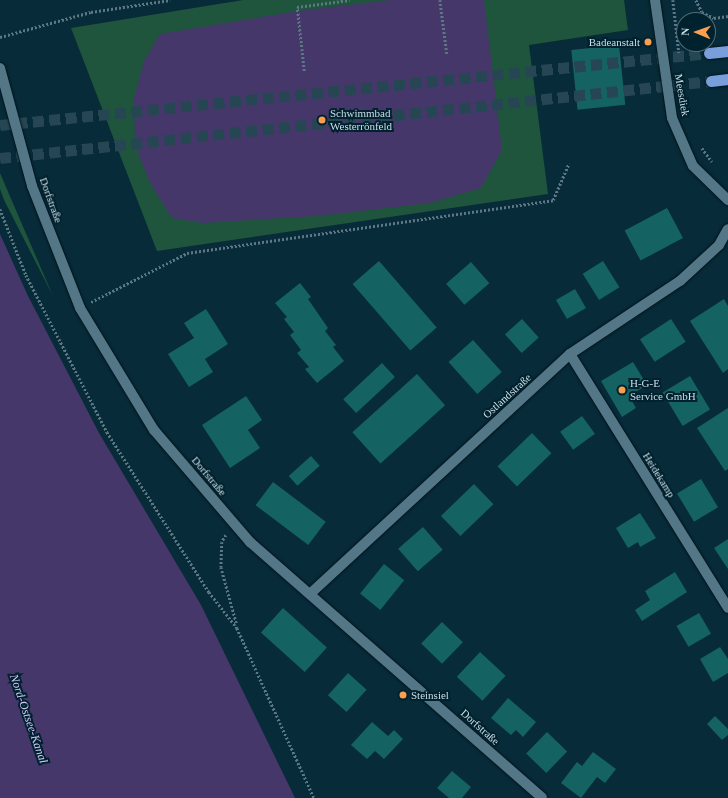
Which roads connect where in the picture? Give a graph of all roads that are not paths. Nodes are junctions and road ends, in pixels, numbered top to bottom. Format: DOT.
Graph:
graph roads {
  1 [pos="655,0"];
  2 [pos="728,51"];
  3 [pos="709,53"];
  4 [pos="0,68"];
  5 [pos="728,80"];
  6 [pos="711,81"];
  7 [pos="728,200"];
  8 [pos="728,229"];
  9 [pos="570,354"];
  10 [pos="311,593"];
  11 [pos="728,608"];
  12 [pos="542,798"];
  1 -- 7 [label="street, Meesdiek"];
  2 -- 3 [label="highway"];
  4 -- 10 [label="street, Dorfstraße"];
  5 -- 6 [label="highway"];
  8 -- 9 [label="street, Ostlandstraße"];
  9 -- 10 [label="street, Ostlandstraße"];
  9 -- 11 [label="street, Heidekamp"];
  10 -- 12 [label="street, Dorfstraße"];
}
